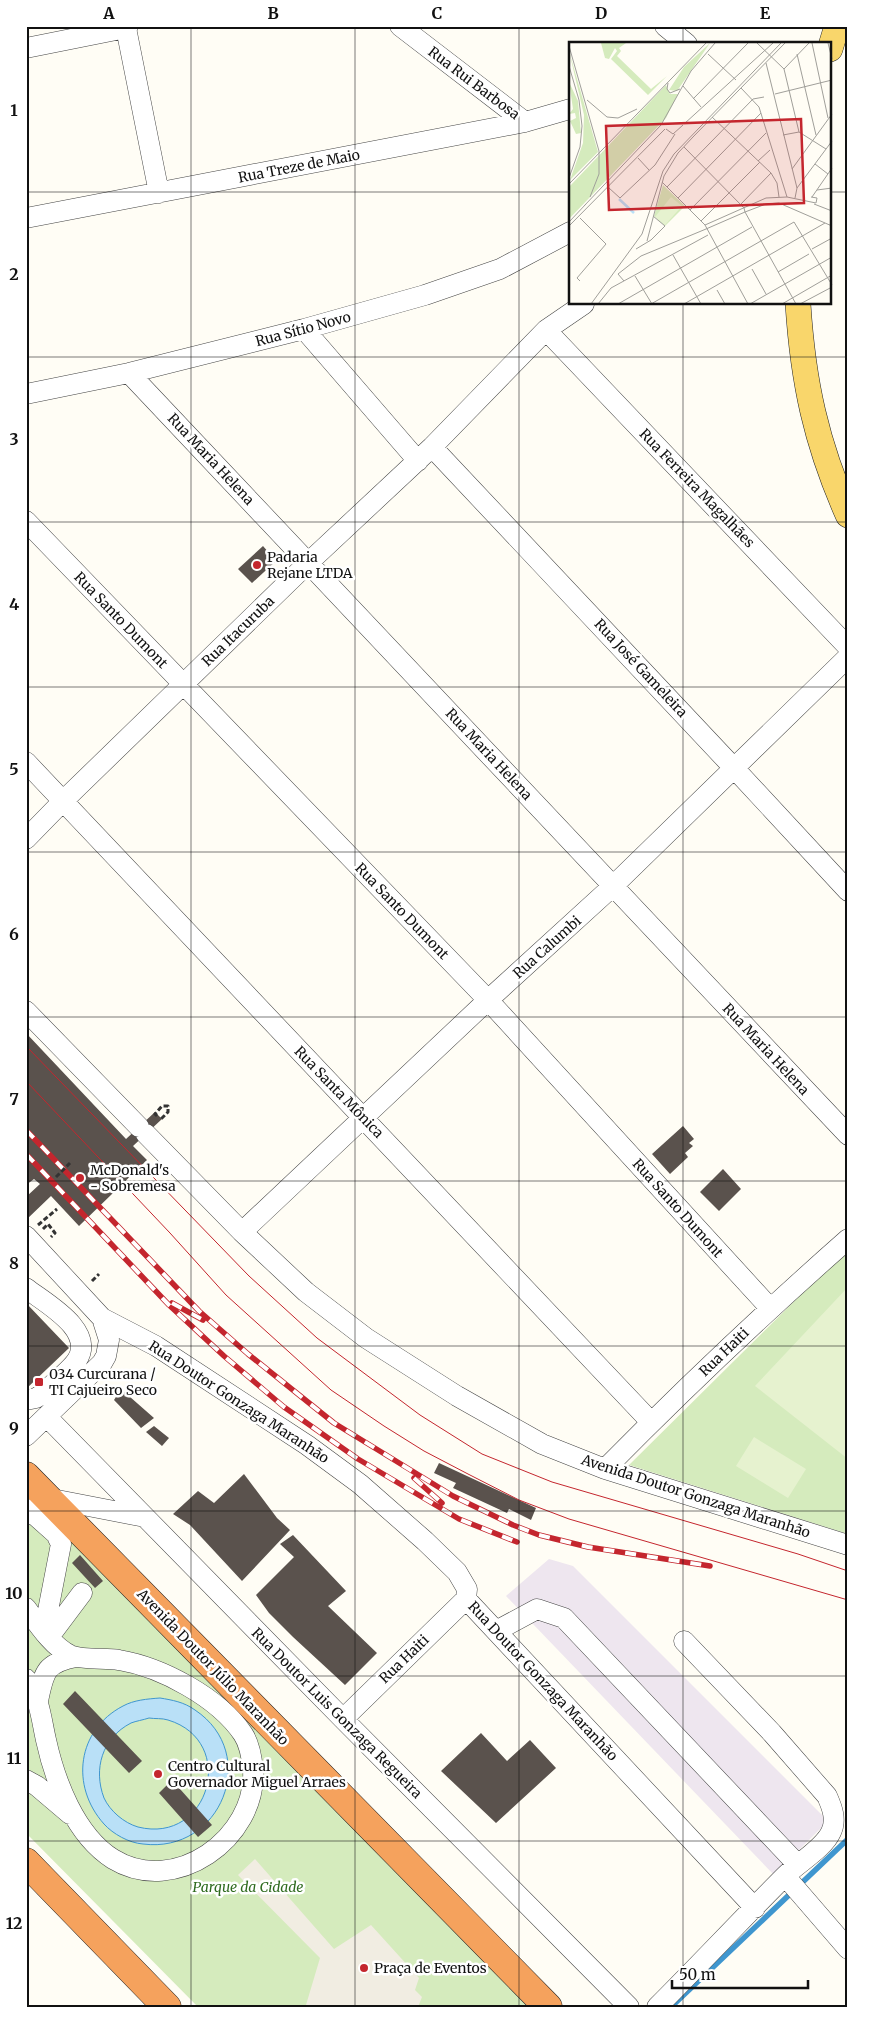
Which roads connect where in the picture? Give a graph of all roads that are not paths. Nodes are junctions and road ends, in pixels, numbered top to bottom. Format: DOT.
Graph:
graph roads {
  1 [pos="400,26"];
  2 [pos="665,26"];
  3 [pos="837,26"];
  4 [pos="127,27"];
  5 [pos="685,42"];
  6 [pos="832,42"];
  7 [pos="26,48"];
  8 [pos="569,109"];
  9 [pos="525,122"];
  10 [pos="159,193"];
  11 [pos="26,218"];
  12 [pos="569,233"];
  13 [pos="583,305"];
  14 [pos="798,305"];
  15 [pos="304,329"];
  16 [pos="546,330"];
  17 [pos="129,373"];
  18 [pos="26,394"];
  19 [pos="425,454"];
  20 [pos="848,515"];
  21 [pos="26,521"];
  22 [pos="308,563"];
  23 [pos="848,647"];
  24 [pos="848,657"];
  25 [pos="183,684"];
  26 [pos="26,762"];
  27 [pos="733,767"];
  28 [pos="63,801"];
  29 [pos="26,839"];
  30 [pos="614,886"];
  31 [pos="848,892"];
  32 [pos="488,1000"];
  33 [pos="26,1011"];
  34 [pos="363,1117"];
  35 [pos="848,1135"];
  36 [pos="242,1232"];
  37 [pos="34,1233"];
  38 [pos="848,1239"];
  39 [pos="26,1288"];
  40 [pos="770,1308"];
  41 [pos="102,1318"];
  42 [pos="26,1400"];
  43 [pos="26,1405"];
  44 [pos="45,1419"];
  45 [pos="651,1422"];
  46 [pos="26,1436"];
  47 [pos="605,1469"];
  48 [pos="26,1476"];
  49 [pos="32,1507"];
  50 [pos="145,1517"];
  51 [pos="848,1545"];
  52 [pos="82,1593"];
  53 [pos="466,1599"];
  54 [pos="26,1608"];
  55 [pos="496,1631"];
  56 [pos="47,1634"];
  57 [pos="684,1641"];
  58 [pos="76,1657"];
  59 [pos="26,1679"];
  60 [pos="38,1701"];
  61 [pos="342,1719"];
  62 [pos="26,1780"];
  63 [pos="840,1810"];
  64 [pos="77,1821"];
  65 [pos="26,1862"];
  66 [pos="791,1874"];
  67 [pos="755,1908"];
  68 [pos="848,1950"];
  69 [pos="167,2007"];
  70 [pos="548,2007"];
  71 [pos="629,2007"];
  72 [pos="657,2007"];
  1 -- 9 [label="street, Rua Rui Barbosa"];
  2 -- 5 [label="street"];
  3 -- 6 [label="main road"];
  4 -- 7 [label="street"];
  4 -- 10 [label="street"];
  8 -- 9 [label="street, Rua Treze de Maio"];
  9 -- 10 [label="street, Rua Treze de Maio"];
  10 -- 11 [label="street, Rua Treze de Maio"];
  12 -- 15 [label="street, Rua Sítio Novo"];
  13 -- 16 [label="street, Rua Itacuruba"];
  14 -- 20 [label="main road"];
  15 -- 17 [label="street, Rua Sítio Novo"];
  15 -- 19 [label="street, Rua José Gameleira"];
  16 -- 19 [label="street, Rua Itacuruba"];
  16 -- 23 [label="street, Rua Ferreira Magalhães"];
  17 -- 18 [label="street, Rua Sítio Novo"];
  17 -- 22 [label="street, Rua Maria Helena"];
  19 -- 22 [label="street, Rua Itacuruba"];
  19 -- 27 [label="street, Rua José Gameleira"];
  21 -- 25 [label="street, Rua Santo Dumont"];
  22 -- 25 [label="street, Rua Itacuruba"];
  22 -- 30 [label="street, Rua Maria Helena"];
  24 -- 27 [label="street, Rua Calumbi"];
  25 -- 28 [label="street, Rua Itacuruba"];
  25 -- 32 [label="street, Rua Santo Dumont"];
  26 -- 28 [label="street, Rua Santa Mônica"];
  27 -- 30 [label="street, Rua Calumbi"];
  27 -- 31 [label="street, Rua José Gameleira"];
  28 -- 29 [label="street, Rua Itacuruba"];
  28 -- 34 [label="street, Rua Santa Mônica"];
  30 -- 32 [label="street, Rua Calumbi"];
  30 -- 35 [label="street, Rua Maria Helena"];
  32 -- 34 [label="street, Rua Calumbi"];
  32 -- 40 [label="street, Rua Santo Dumont"];
  33 -- 36 [label="street, Avenida Doutor Gonzaga Maranhão"];
  34 -- 36 [label="street, Rua Calumbi"];
  34 -- 45 [label="street, Rua Santa Mônica"];
  36 -- 47 [label="street, Avenida Doutor Gonzaga Maranhão"];
  37 -- 41 [label="street"];
  38 -- 40 [label="street, Rua Haiti"];
  39 -- 42 [label="street"];
  40 -- 45 [label="street, Rua Haiti"];
  41 -- 44 [label="street"];
  41 -- 53 [label="street, Rua Doutor Gonzaga Maranhão"];
  43 -- 44 [label="street, Rua Doutor Luis Gonzaga Regueira"];
  44 -- 46 [label="street"];
  44 -- 50 [label="street, Rua Doutor Luis Gonzaga Regueira"];
  45 -- 47 [label="street, Rua Haiti"];
  47 -- 51 [label="street, Avenida Doutor Gonzaga Maranhão"];
  48 -- 49 [label="highway, Avenida Doutor Júlio Maranhão"];
  49 -- 50 [label="street"];
  49 -- 56 [label="street"];
  49 -- 70 [label="highway, Avenida Doutor Júlio Maranhão"];
  50 -- 61 [label="street, Rua Doutor Luis Gonzaga Regueira"];
  52 -- 56 [label="street"];
  53 -- 55 [label="street, Rua Doutor Gonzaga Maranhão"];
  53 -- 61 [label="street, Rua Haiti"];
  54 -- 56 [label="street"];
  55 -- 66 [label="street"];
  55 -- 67 [label="street, Rua Doutor Gonzaga Maranhão"];
  56 -- 58 [label="street"];
  57 -- 63 [label="street"];
  58 -- 60 [label="street"];
  58 -- 64 [label="street"];
  59 -- 60 [label="street"];
  60 -- 64 [label="street"];
  61 -- 71 [label="street, Rua Doutor Luis Gonzaga Regueira"];
  62 -- 64 [label="street"];
  63 -- 66 [label="street"];
  65 -- 69 [label="highway"];
  66 -- 67 [label="street"];
  66 -- 68 [label="street"];
  67 -- 72 [label="street"];
}
